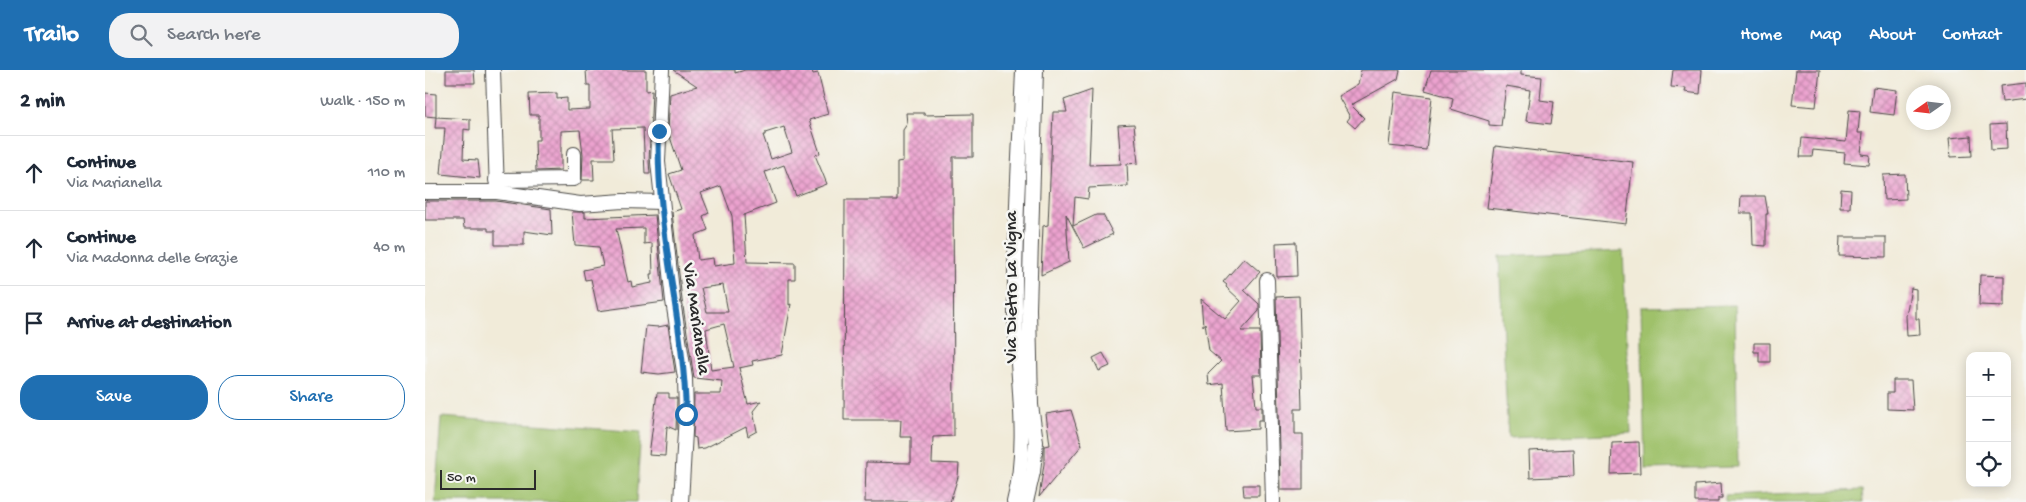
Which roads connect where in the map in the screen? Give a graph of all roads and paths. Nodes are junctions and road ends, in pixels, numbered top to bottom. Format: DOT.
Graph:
graph roads {
  1 [pos="493,70"];
  2 [pos="662,70"];
  3 [pos="1023,70"];
  4 [pos="1036,70"];
  5 [pos="574,154"];
  6 [pos="497,186"];
  7 [pos="425,192"];
  8 [pos="661,202"];
  9 [pos="1267,280"];
  10 [pos="681,502"];
  11 [pos="1014,502"];
  12 [pos="1026,502"];
  13 [pos="1273,502"];
  1 -- 6 [label="street"];
  2 -- 8 [label="street, Via Marianella"];
  3 -- 11 [label="street, Via Dietro La Vigna"];
  4 -- 12 [label="street, Via Dietro La Vigna"];
  5 -- 6 [label="street"];
  6 -- 7 [label="street"];
  6 -- 8 [label="street"];
  8 -- 10 [label="street, Via Marianella"];
  9 -- 13 [label="street"];
}
